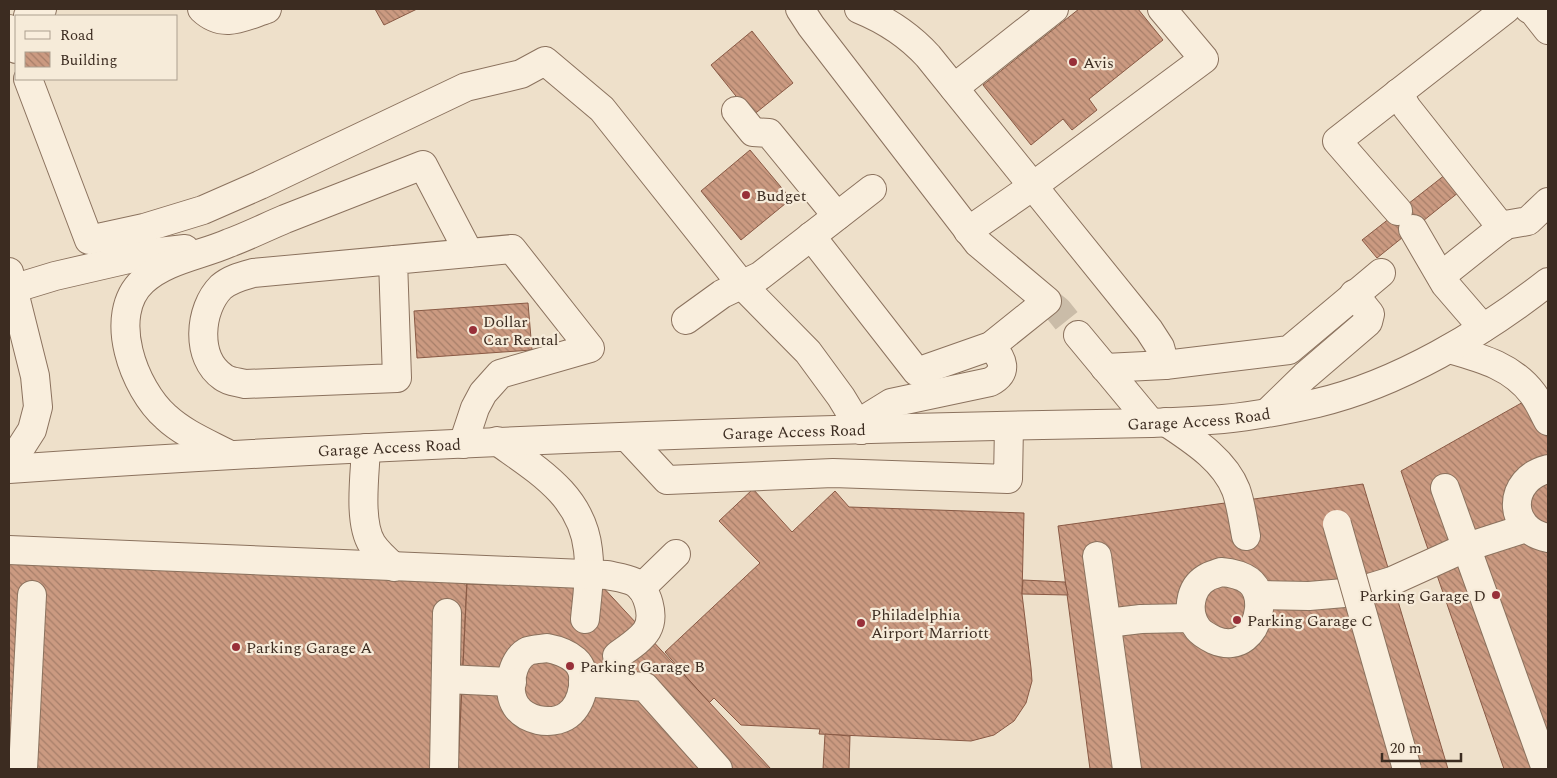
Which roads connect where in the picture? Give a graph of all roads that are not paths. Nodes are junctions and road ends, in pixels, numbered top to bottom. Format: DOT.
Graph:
graph roads {
  1 [pos="42,9"];
  2 [pos="202,9"];
  3 [pos="266,9"];
  4 [pos="800,9"];
  5 [pos="859,9"];
  6 [pos="1054,9"];
  7 [pos="1162,9"];
  8 [pos="1506,9"];
  9 [pos="1529,9"];
  10 [pos="30,15"];
  11 [pos="9,29"];
  12 [pos="1548,30"];
  13 [pos="15,46"];
  14 [pos="28,80"];
  15 [pos="954,88"];
  16 [pos="1398,93"];
  17 [pos="736,111"];
  18 [pos="1033,186"];
  19 [pos="872,189"];
  20 [pos="1548,202"];
  21 [pos="836,216"];
  22 [pos="1502,228"];
  23 [pos="968,231"];
  24 [pos="811,236"];
  25 [pos="229,244"];
  26 [pos="469,253"];
  27 [pos="393,260"];
  28 [pos="1380,273"];
  29 [pos="1441,276"];
  30 [pos="1548,282"];
  31 [pos="10,284"];
  32 [pos="742,285"];
  33 [pos="1354,294"];
  34 [pos="686,320"];
  35 [pos="1483,328"];
  36 [pos="1078,335"];
  37 [pos="991,346"];
  38 [pos="1449,349"];
  39 [pos="1165,365"];
  40 [pos="1105,368"];
  41 [pos="1268,412"];
  42 [pos="1548,421"];
  43 [pos="1158,422"];
  44 [pos="1009,426"];
  45 [pos="861,430"];
  46 [pos="627,437"];
  47 [pos="497,441"];
  48 [pos="463,444"];
  49 [pos="366,448"];
  50 [pos="228,454"];
  51 [pos="9,467"];
  52 [pos="1548,469"];
  53 [pos="1446,488"];
  54 [pos="1337,524"];
  55 [pos="1537,533"];
  56 [pos="1246,536"];
  57 [pos="1467,547"];
  58 [pos="9,550"];
  59 [pos="676,554"];
  60 [pos="1097,556"];
  61 [pos="394,567"];
  62 [pos="589,574"];
  63 [pos="641,588"];
  64 [pos="1356,592"];
  65 [pos="32,595"];
  66 [pos="1259,595"];
  67 [pos="448,613"];
  68 [pos="1192,618"];
  69 [pos="585,619"];
  70 [pos="1106,623"];
  71 [pos="618,656"];
  72 [pos="19,661"];
  73 [pos="446,680"];
  74 [pos="512,682"];
  75 [pos="583,682"];
  76 [pos="23,769"];
  77 [pos="444,769"];
  78 [pos="718,769"];
  79 [pos="1127,769"];
  80 [pos="1407,769"];
  81 [pos="1546,769"];
  1 -- 10 [label="street"];
  2 -- 3 [label="street"];
  4 -- 23 [label="street"];
  5 -- 15 [label="street"];
  6 -- 15 [label="street"];
  7 -- 18 [label="street"];
  8 -- 16 [label="street"];
  9 -- 12 [label="street"];
  11 -- 13 [label="street"];
  14 -- 32 [label="street"];
  15 -- 18 [label="street"];
  16 -- 22 [label="street"];
  16 -- 29 [label="street"];
  17 -- 21 [label="street"];
  18 -- 23 [label="street"];
  18 -- 39 [label="street"];
  19 -- 21 [label="street"];
  20 -- 22 [label="street"];
  21 -- 24 [label="street"];
  22 -- 29 [label="street"];
  23 -- 37 [label="street"];
  24 -- 32 [label="street"];
  24 -- 37 [label="street"];
  25 -- 26 [label="street"];
  25 -- 31 [label="street"];
  25 -- 50 [label="street"];
  26 -- 27 [label="street"];
  26 -- 48 [label="street"];
  27 -- 27 [label="street"];
  28 -- 33 [label="street"];
  29 -- 35 [label="street"];
  30 -- 35 [label="street, Garage Access Road"];
  31 -- 51 [label="street"];
  32 -- 34 [label="street"];
  32 -- 45 [label="street"];
  33 -- 39 [label="street"];
  33 -- 41 [label="street"];
  35 -- 38 [label="street, Garage Access Road"];
  36 -- 40 [label="street"];
  37 -- 45 [label="street"];
  38 -- 41 [label="street, Garage Access Road"];
  38 -- 42 [label="street"];
  39 -- 40 [label="street"];
  40 -- 43 [label="street"];
  41 -- 43 [label="street, Garage Access Road"];
  43 -- 44 [label="street, Garage Access Road"];
  43 -- 56 [label="street"];
  44 -- 45 [label="street, Garage Access Road"];
  44 -- 46 [label="street"];
  45 -- 46 [label="street, Garage Access Road"];
  46 -- 47 [label="street, Garage Access Road"];
  47 -- 48 [label="street, Garage Access Road"];
  47 -- 62 [label="street"];
  48 -- 49 [label="street, Garage Access Road"];
  49 -- 50 [label="street, Garage Access Road"];
  49 -- 61 [label="street"];
  50 -- 51 [label="street, Garage Access Road"];
  52 -- 55 [label="street"];
  53 -- 57 [label="street"];
  54 -- 64 [label="street, bridge"];
  55 -- 57 [label="street"];
  57 -- 64 [label="street"];
  57 -- 81 [label="street"];
  58 -- 61 [label="street"];
  59 -- 63 [label="street"];
  60 -- 70 [label="street"];
  61 -- 62 [label="street"];
  62 -- 63 [label="street"];
  62 -- 69 [label="street"];
  63 -- 71 [label="street"];
  64 -- 66 [label="street"];
  64 -- 80 [label="street, bridge"];
  65 -- 72 [label="street"];
  66 -- 68 [label="street"];
  66 -- 68 [label="street"];
  67 -- 73 [label="street"];
  68 -- 70 [label="street"];
  70 -- 79 [label="street"];
  72 -- 76 [label="street"];
  73 -- 74 [label="street"];
  73 -- 77 [label="street"];
  74 -- 75 [label="street"];
  74 -- 75 [label="street"];
  75 -- 78 [label="street"];
}
